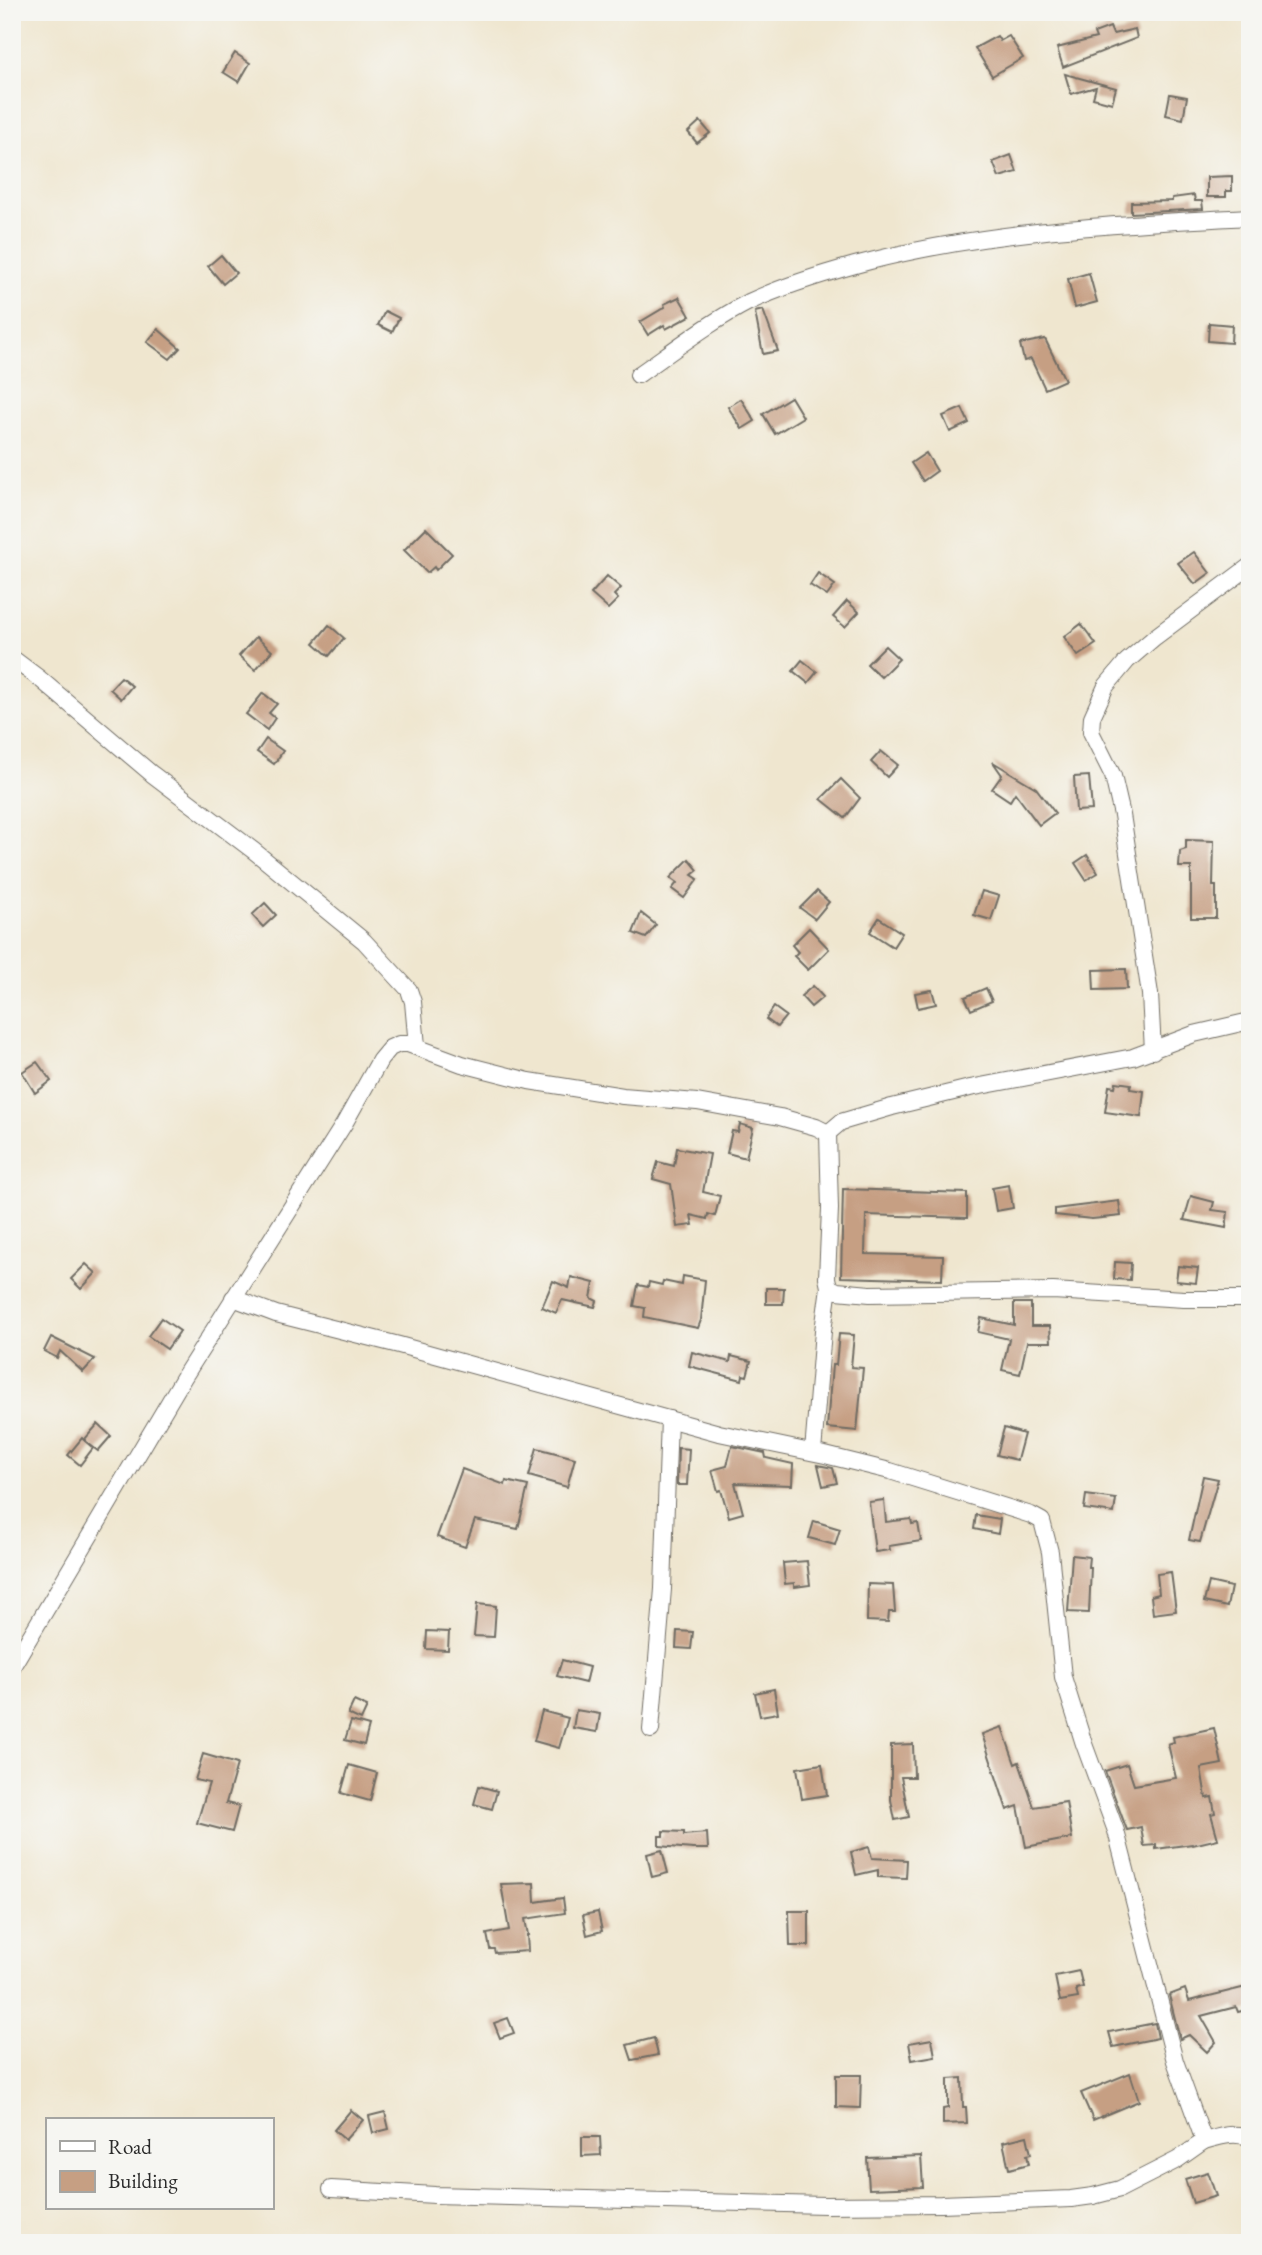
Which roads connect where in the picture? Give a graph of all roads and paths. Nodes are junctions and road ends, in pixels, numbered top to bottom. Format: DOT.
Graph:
graph roads {
  1 [pos="1250,217"];
  2 [pos="638,375"];
  3 [pos="1250,566"];
  4 [pos="12,659"];
  5 [pos="1250,1021"];
  6 [pos="418,1046"];
  7 [pos="1153,1051"];
  8 [pos="828,1132"];
  9 [pos="829,1287"];
  10 [pos="233,1298"];
  11 [pos="1250,1299"];
  12 [pos="669,1419"];
  13 [pos="813,1452"];
  14 [pos="12,1667"];
  15 [pos="651,1730"];
  16 [pos="1250,2138"];
  17 [pos="1204,2141"];
  18 [pos="331,2189"];
  1 -- 2 [label="street"];
  3 -- 7 [label="street"];
  4 -- 6 [label="street"];
  5 -- 7 [label="street"];
  6 -- 8 [label="street"];
  6 -- 10 [label="street"];
  7 -- 8 [label="street"];
  8 -- 9 [label="street"];
  9 -- 11 [label="street"];
  9 -- 13 [label="street"];
  10 -- 12 [label="street"];
  10 -- 14 [label="street"];
  12 -- 13 [label="street"];
  12 -- 15 [label="street"];
  13 -- 17 [label="street"];
  16 -- 17 [label="street"];
  17 -- 18 [label="street"];
}
